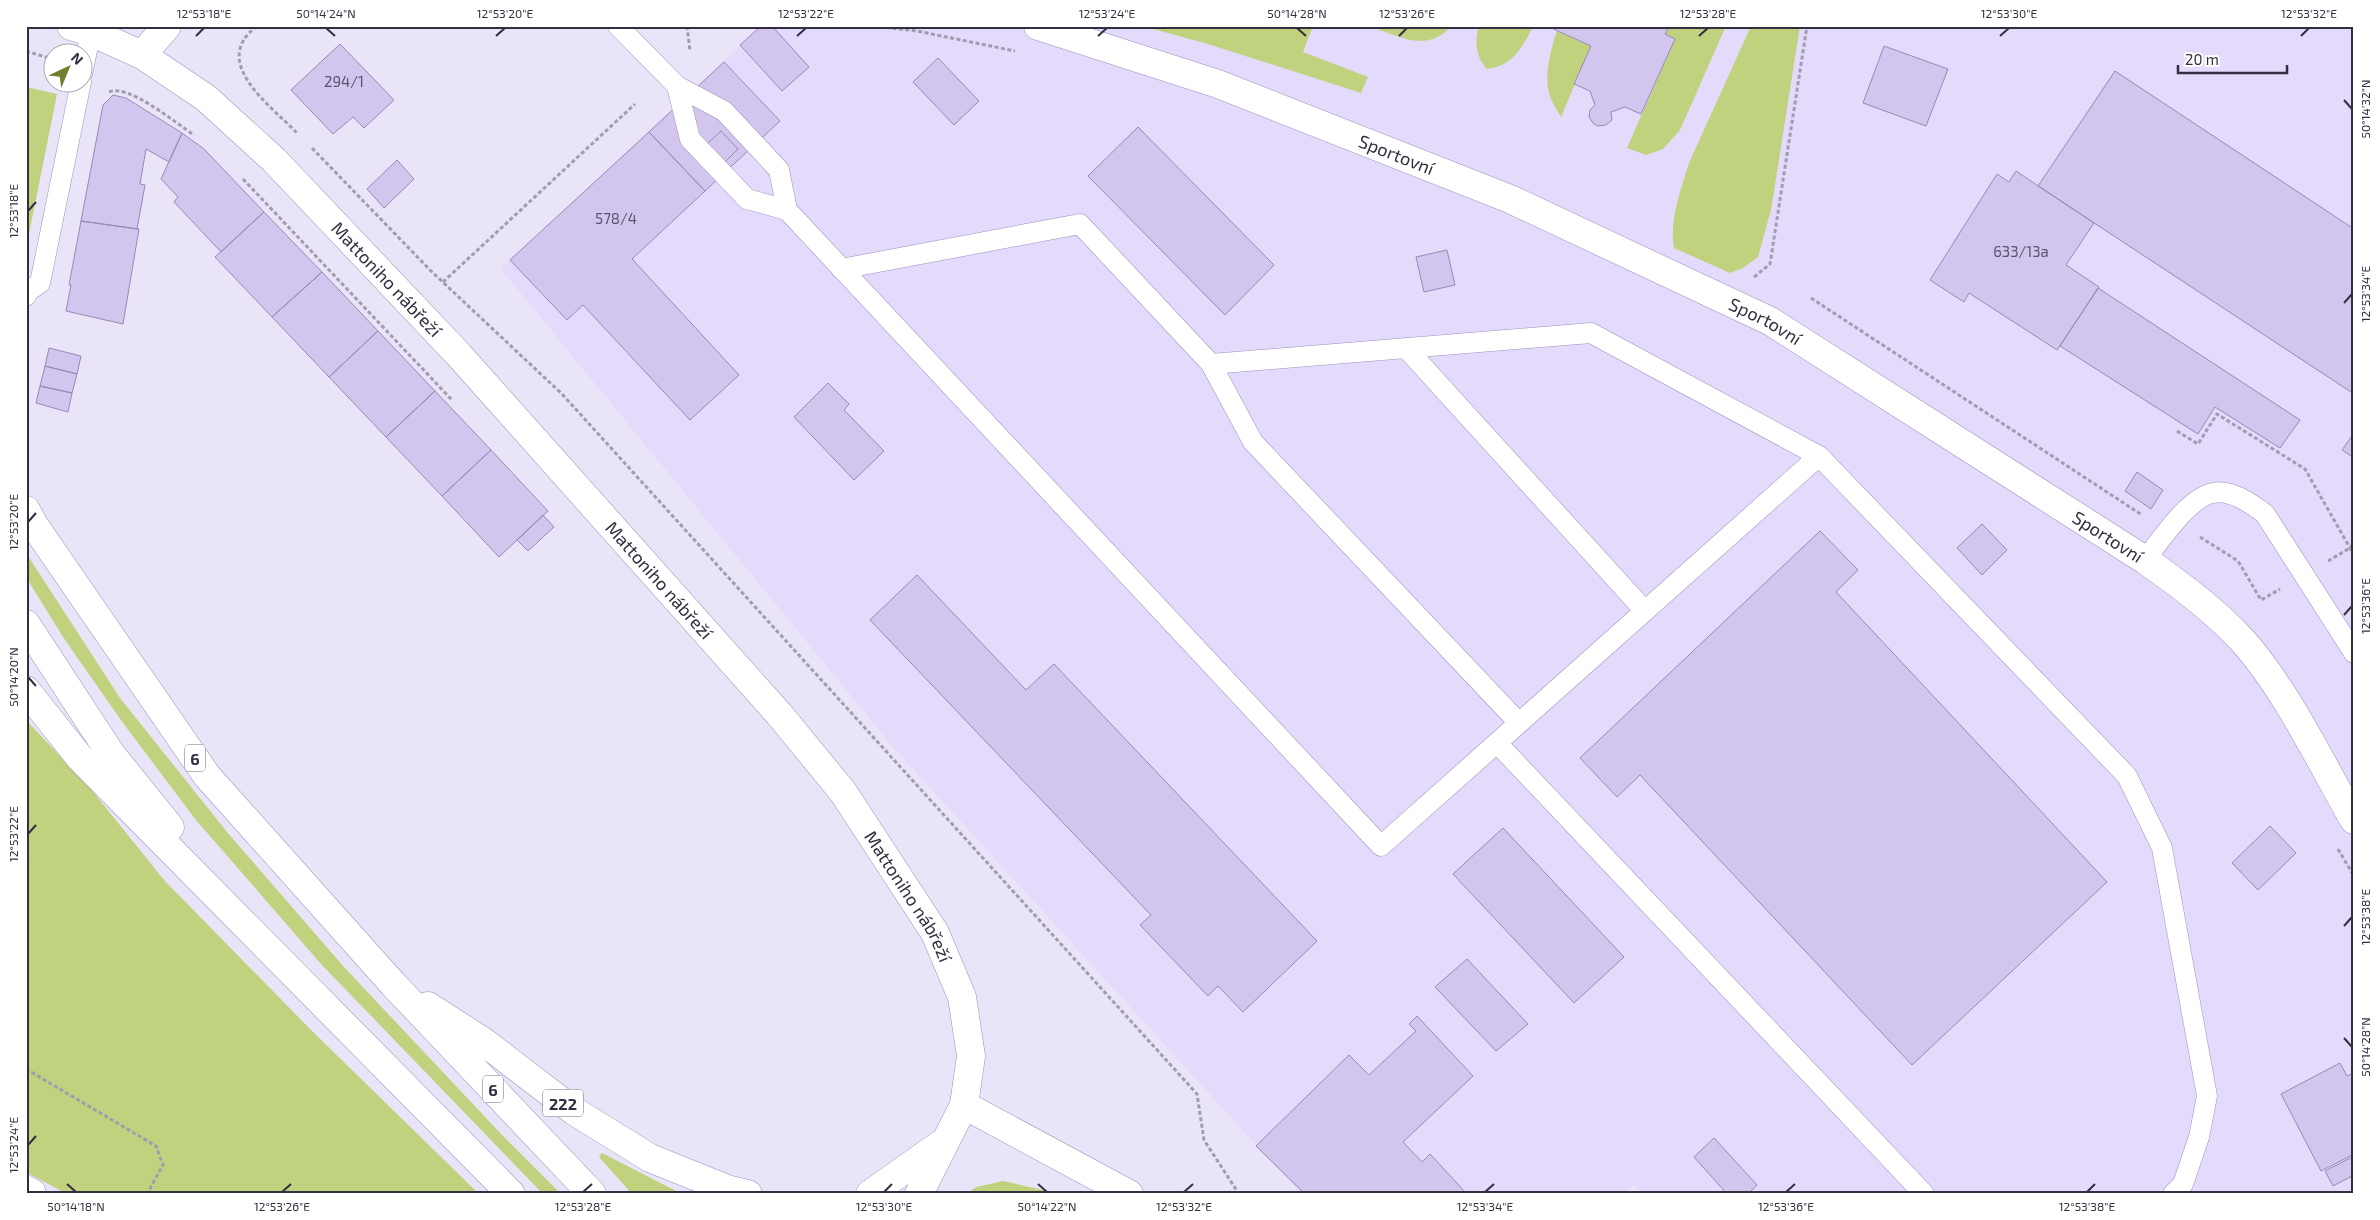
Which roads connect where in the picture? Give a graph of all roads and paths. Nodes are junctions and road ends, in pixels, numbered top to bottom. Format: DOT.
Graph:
graph roads {
  1 [pos="167,26"];
  2 [pos="257,26"];
  3 [pos="618,26"];
  4 [pos="687,26"];
  5 [pos="1038,26"];
  6 [pos="1807,26"];
  7 [pos="81,29"];
  8 [pos="81,42"];
  9 [pos="26,51"];
  10 [pos="690,51"];
  11 [pos="142,55"];
  12 [pos="42,56"];
  13 [pos="677,86"];
  14 [pos="79,92"];
  15 [pos="104,94"];
  16 [pos="635,104"];
  17 [pos="196,136"];
  18 [pos="304,140"];
  19 [pos="310,147"];
  20 [pos="239,175"];
  21 [pos="786,210"];
  22 [pos="1770,264"];
  23 [pos="841,269"];
  24 [pos="443,282"];
  25 [pos="26,296"];
  26 [pos="1811,298"];
  27 [pos="1406,348"];
  28 [pos="1211,364"];
  29 [pos="453,402"];
  30 [pos="2177,431"];
  31 [pos="1819,456"];
  32 [pos="26,510"];
  33 [pos="2145,517"];
  34 [pos="2177,522"];
  35 [pos="2354,542"];
  36 [pos="2350,548"];
  37 [pos="2354,554"];
  38 [pos="2144,560"];
  39 [pos="2321,565"];
  40 [pos="2287,585"];
  41 [pos="1645,611"];
  42 [pos="26,624"];
  43 [pos="2354,653"];
  44 [pos="26,690"];
  45 [pos="1519,723"];
  46 [pos="1497,743"];
  47 [pos="2354,820"];
  48 [pos="260,939"];
  49 [pos="393,984"];
  50 [pos="26,1069"];
  51 [pos="964,1105"];
  52 [pos="946,1140"];
  53 [pos="147,1194"];
  54 [pos="510,1194"];
  55 [pos="592,1194"];
  56 [pos="748,1194"];
  57 [pos="870,1194"];
  58 [pos="919,1194"];
  59 [pos="1130,1194"];
  60 [pos="1239,1194"];
  61 [pos="1924,1194"];
  62 [pos="2173,1194"];
  1 -- 11 [label="main road"];
  2 -- 18 [label="path"];
  3 -- 13 [label="lane"];
  4 -- 10 [label="path"];
  5 -- 38 [label="main road, Sportovní"];
  6 -- 22 [label="path"];
  7 -- 8 [label="lane"];
  7 -- 11 [label="main road, Mattoniho nábřeží"];
  9 -- 12 [label="path"];
  11 -- 51 [label="main road, Mattoniho nábřeží"];
  13 -- 21 [label="lane"];
  13 -- 21 [label="lane"];
  14 -- 25 [label="lane"];
  15 -- 17 [label="path"];
  16 -- 24 [label="path"];
  19 -- 24 [label="path"];
  20 -- 29 [label="path"];
  21 -- 23 [label="lane"];
  23 -- 28 [label="lane"];
  23 -- 46 [label="lane"];
  24 -- 60 [label="path"];
  26 -- 33 [label="path"];
  27 -- 28 [label="lane"];
  27 -- 31 [label="lane"];
  27 -- 41 [label="lane"];
  28 -- 45 [label="lane"];
  30 -- 36 [label="path"];
  31 -- 41 [label="lane"];
  31 -- 62 [label="lane"];
  32 -- 49 [label="main road, 6"];
  34 -- 38 [label="lane"];
  34 -- 40 [label="path"];
  34 -- 43 [label="lane"];
  35 -- 36 [label="path"];
  36 -- 37 [label="path"];
  36 -- 39 [label="path"];
  38 -- 47 [label="main road, Sportovní"];
  41 -- 45 [label="lane"];
  42 -- 48 [label="main road"];
  44 -- 48 [label="main road"];
  45 -- 46 [label="lane"];
  46 -- 61 [label="lane"];
  48 -- 54 [label="main road"];
  49 -- 55 [label="main road, 6"];
  49 -- 56 [label="main road, 222"];
  50 -- 53 [label="path"];
  51 -- 52 [label="main road, Mattoniho nábřeží"];
  51 -- 59 [label="main road"];
  52 -- 57 [label="main road"];
  52 -- 58 [label="main road, Mattoniho nábřeží"];
}
